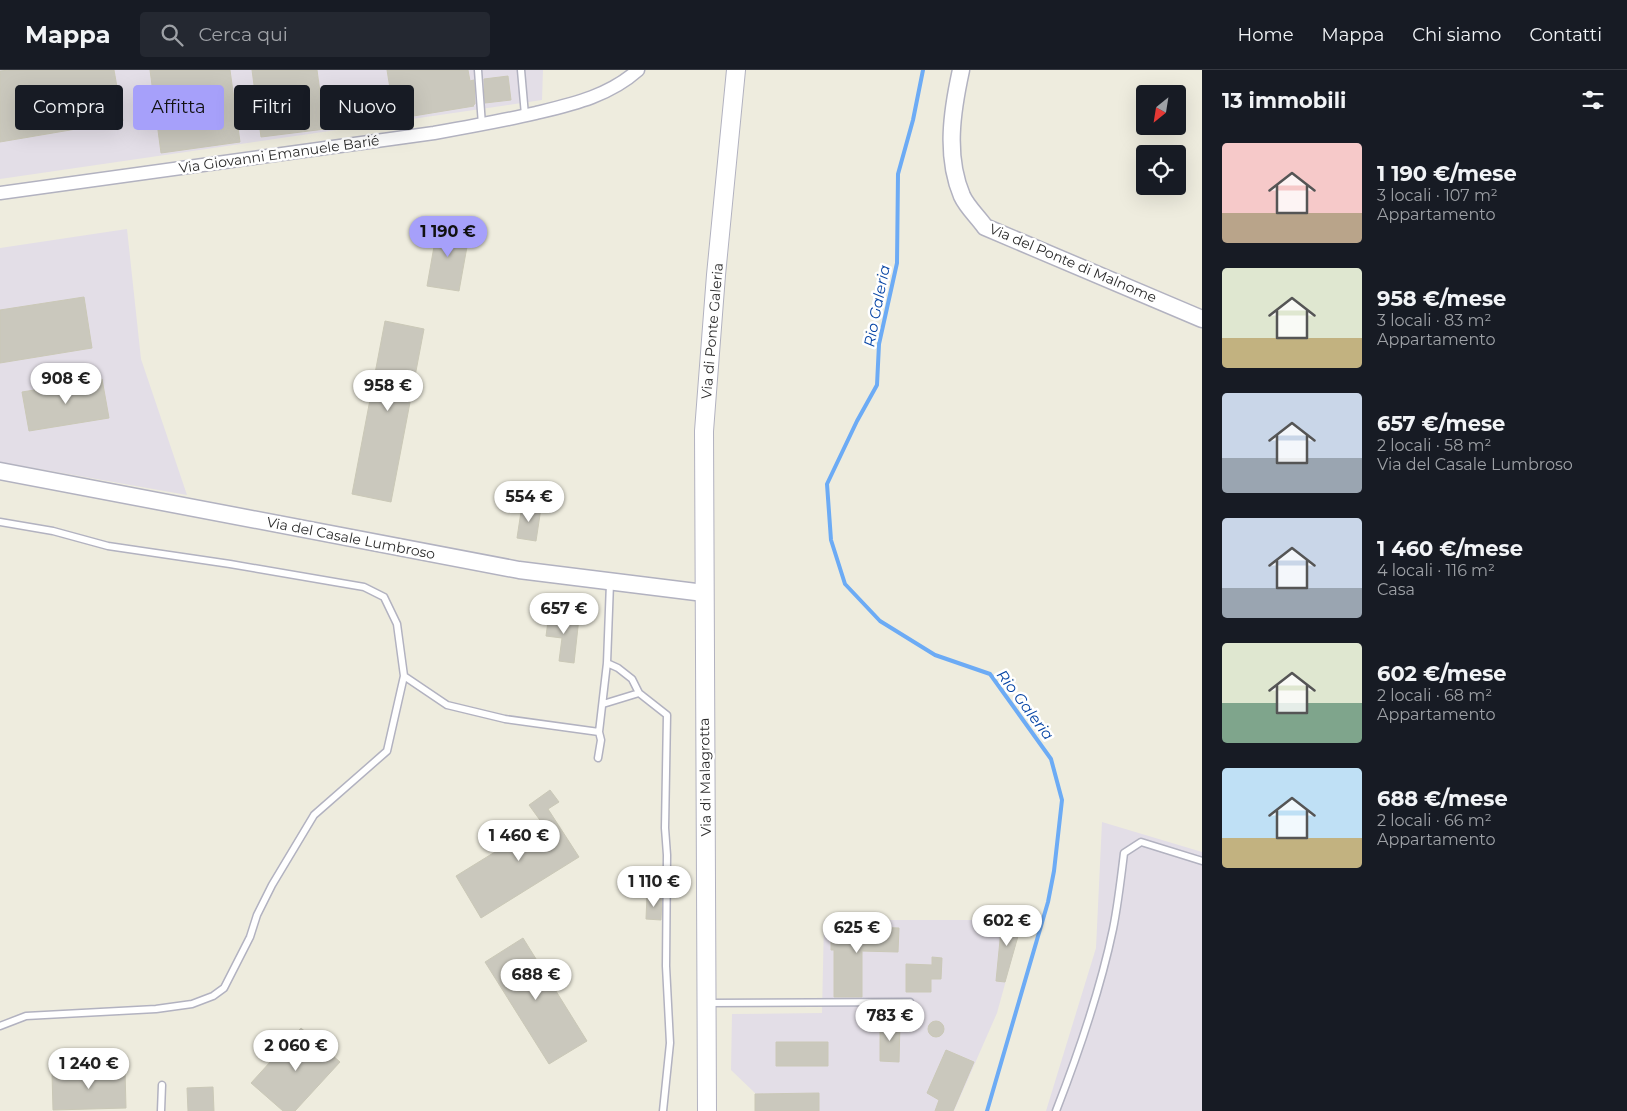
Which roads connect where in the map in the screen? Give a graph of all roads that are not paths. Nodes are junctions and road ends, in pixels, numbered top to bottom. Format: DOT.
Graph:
graph roads {
  1 [pos="478,70"];
  2 [pos="522,70"];
  3 [pos="638,70"];
  4 [pos="736,70"];
  5 [pos="961,70"];
  6 [pos="524,115"];
  7 [pos="482,125"];
  8 [pos="0,192"];
  9 [pos="1202,319"];
  10 [pos="0,471"];
  11 [pos="0,522"];
  12 [pos="610,582"];
  13 [pos="704,593"];
  14 [pos="607,663"];
  15 [pos="404,676"];
  16 [pos="639,692"];
  17 [pos="603,704"];
  18 [pos="599,732"];
  19 [pos="598,758"];
  20 [pos="1202,861"];
  21 [pos="910,1002"];
  22 [pos="706,1003"];
  23 [pos="0,1026"];
  24 [pos="162,1085"];
  25 [pos="161,1111"];
  26 [pos="663,1111"];
  27 [pos="707,1111"];
  28 [pos="1056,1111"];
  1 -- 7 [label="lane"];
  2 -- 6 [label="lane"];
  3 -- 6 [label="street, Via Giovanni Emanuele Barié"];
  4 -- 13 [label="main road, Via di Ponte Galeria"];
  5 -- 9 [label="street, Via del Ponte di Malnome"];
  6 -- 7 [label="street, Via Giovanni Emanuele Barié"];
  7 -- 8 [label="street, Via Giovanni Emanuele Barié"];
  10 -- 12 [label="street, Via del Casale Lumbroso"];
  11 -- 15 [label="lane"];
  12 -- 13 [label="street, Via del Casale Lumbroso"];
  12 -- 14 [label="lane"];
  13 -- 22 [label="main road, Via di Malagrotta"];
  14 -- 16 [label="lane"];
  14 -- 17 [label="lane"];
  15 -- 18 [label="lane"];
  15 -- 23 [label="lane"];
  16 -- 17 [label="lane"];
  16 -- 26 [label="lane"];
  17 -- 18 [label="lane"];
  18 -- 19 [label="lane"];
  20 -- 28 [label="lane"];
  21 -- 22 [label="lane"];
  22 -- 27 [label="main road, Via di Malagrotta"];
  24 -- 25 [label="lane"];
}
